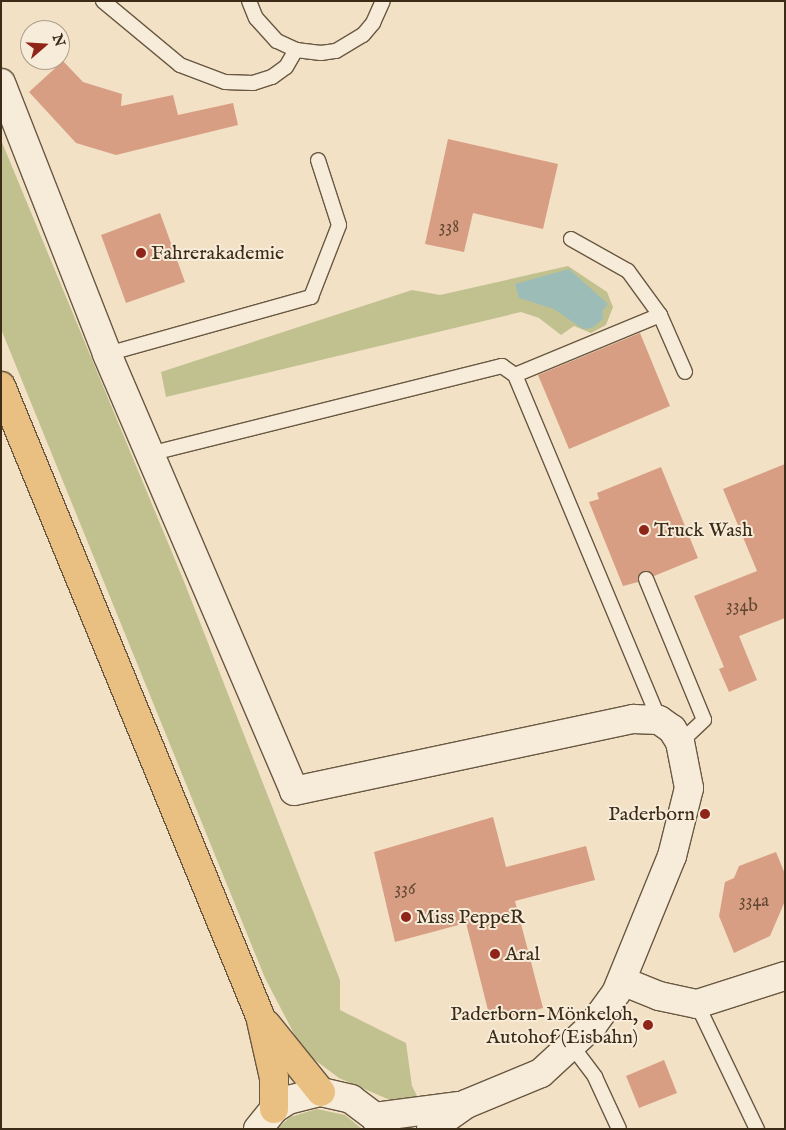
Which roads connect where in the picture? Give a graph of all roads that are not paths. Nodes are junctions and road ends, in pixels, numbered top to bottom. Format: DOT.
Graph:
graph roads {
  1 [pos="103,1"];
  2 [pos="249,1"];
  3 [pos="383,1"];
  4 [pos="296,50"];
  5 [pos="1,83"];
  6 [pos="318,160"];
  7 [pos="572,239"];
  8 [pos="660,314"];
  9 [pos="107,354"];
  10 [pos="685,372"];
  11 [pos="515,375"];
  12 [pos="3,388"];
  13 [pos="152,453"];
  14 [pos="646,579"];
  15 [pos="659,720"];
  16 [pos="680,742"];
  17 [pos="785,976"];
  18 [pos="622,981"];
  19 [pos="697,1004"];
  20 [pos="260,1016"];
  21 [pos="572,1046"];
  22 [pos="321,1092"];
  23 [pos="466,1104"];
  24 [pos="266,1119"];
  25 [pos="378,1123"];
  26 [pos="431,1129"];
  27 [pos="619,1129"];
  28 [pos="757,1129"];
  1 -- 4 [label="lane"];
  2 -- 4 [label="lane"];
  3 -- 4 [label="lane"];
  5 -- 9 [label="street"];
  6 -- 9 [label="lane"];
  7 -- 8 [label="lane"];
  8 -- 10 [label="lane"];
  8 -- 11 [label="lane"];
  9 -- 13 [label="street"];
  11 -- 13 [label="lane"];
  11 -- 15 [label="lane"];
  12 -- 20 [label="highway"];
  13 -- 15 [label="street"];
  14 -- 16 [label="lane"];
  15 -- 16 [label="street"];
  16 -- 18 [label="street"];
  17 -- 19 [label="street"];
  18 -- 19 [label="street"];
  18 -- 21 [label="street"];
  19 -- 28 [label="lane"];
  20 -- 22 [label="highway"];
  20 -- 24 [label="highway"];
  21 -- 23 [label="street"];
  21 -- 27 [label="lane"];
  22 -- 24 [label="street"];
  22 -- 25 [label="street"];
  23 -- 25 [label="street"];
  23 -- 26 [label="street"];
}
